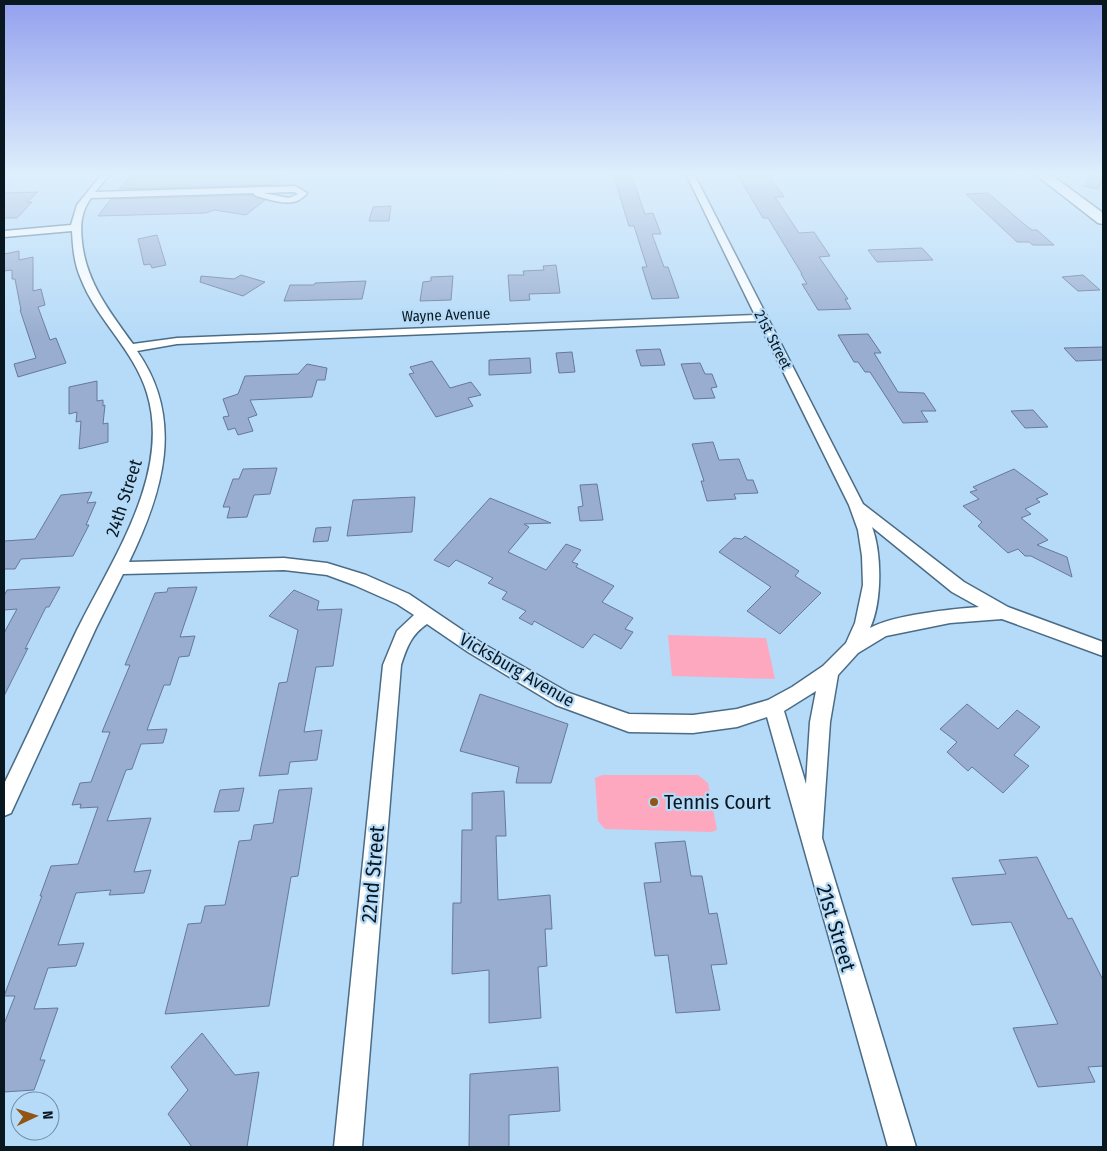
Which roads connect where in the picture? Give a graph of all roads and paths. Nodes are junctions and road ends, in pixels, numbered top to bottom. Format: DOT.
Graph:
graph roads {
  1 [pos="76,228"];
  2 [pos="717,228"];
  3 [pos="4,234"];
  4 [pos="762,318"];
  5 [pos="131,348"];
  6 [pos="856,505"];
  7 [pos="119,568"];
  8 [pos="1002,612"];
  9 [pos="427,615"];
  10 [pos="852,648"];
  11 [pos="1103,650"];
  12 [pos="829,672"];
  13 [pos="772,708"];
  14 [pos="4,806"];
  15 [pos="813,849"];
  16 [pos="348,1147"];
  17 [pos="902,1147"];
  1 -- 3 [label="street"];
  1 -- 5 [label="street, 24th Street"];
  2 -- 4 [label="street, 21st Street"];
  4 -- 5 [label="street, Wayne Avenue"];
  4 -- 6 [label="street, 21st Street"];
  5 -- 7 [label="street, 24th Street"];
  6 -- 8 [label="street, 21st Street"];
  6 -- 10 [label="street, 21st Street"];
  7 -- 9 [label="street, Vicksburg Avenue"];
  7 -- 14 [label="street, 24th Street"];
  8 -- 10 [label="street, Vicksburg Avenue"];
  8 -- 11 [label="street, Vicksburg Avenue"];
  9 -- 13 [label="street, Vicksburg Avenue"];
  9 -- 16 [label="street, 22nd Street"];
  10 -- 12 [label="street, Vicksburg Avenue"];
  12 -- 13 [label="street, Vicksburg Avenue"];
  12 -- 15 [label="street"];
  13 -- 15 [label="street, 21st Street"];
  15 -- 17 [label="street, 21st Street"];
}
